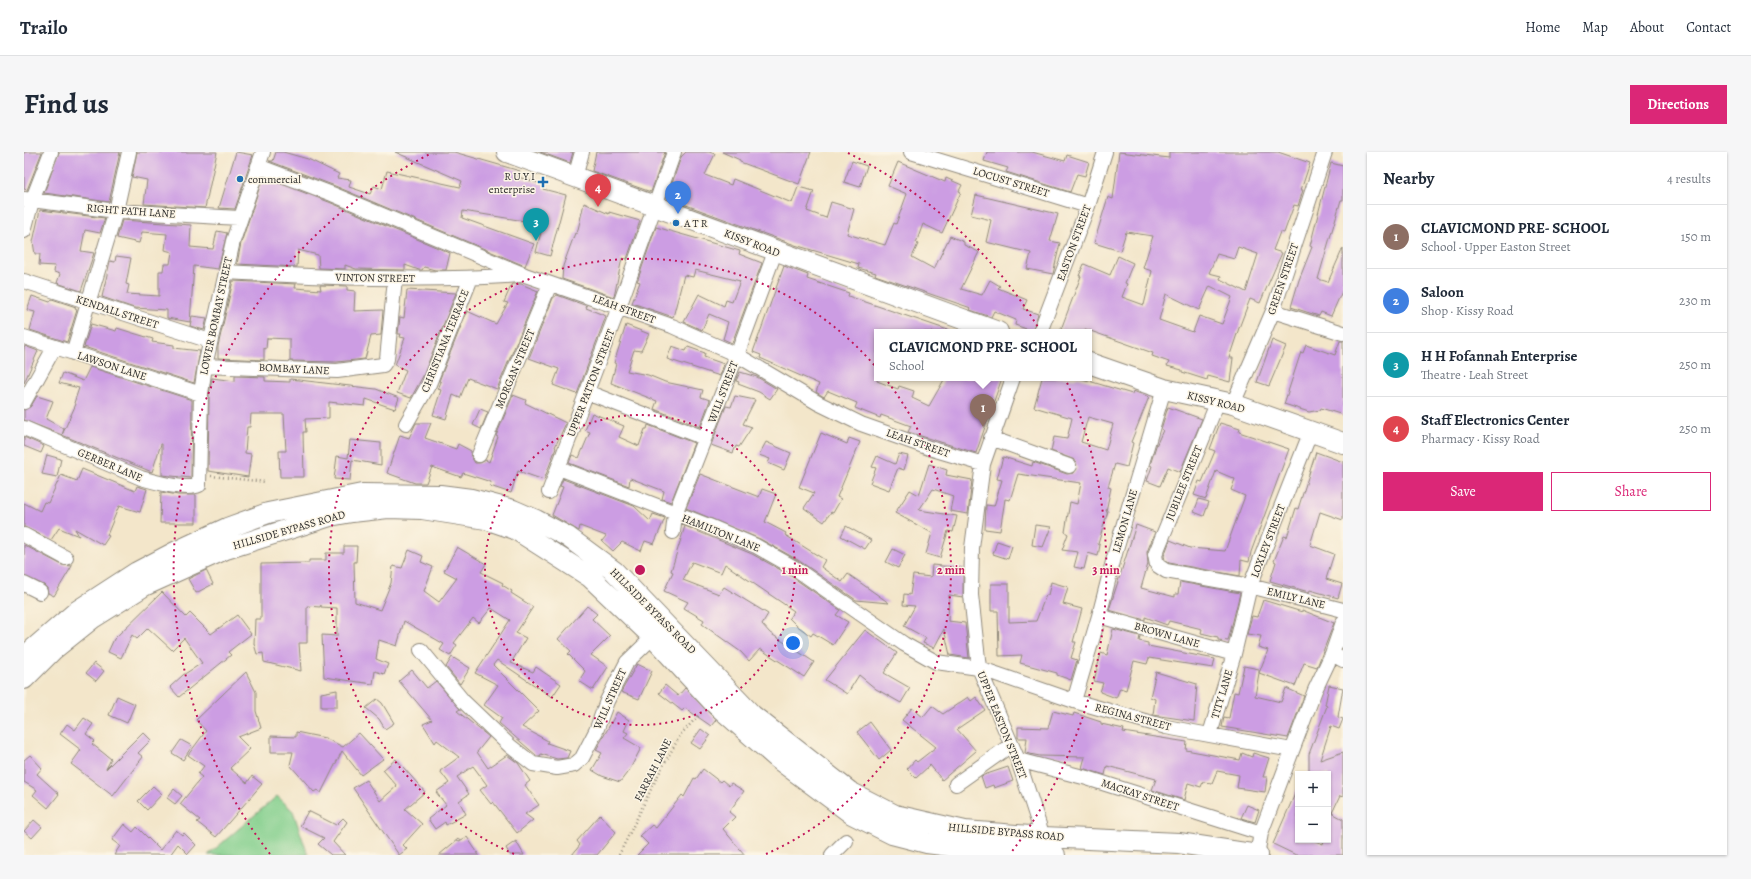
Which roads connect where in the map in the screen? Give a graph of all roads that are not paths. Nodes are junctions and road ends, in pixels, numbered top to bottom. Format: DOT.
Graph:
graph roads {
  1 [pos="51,152"];
  2 [pos="129,152"];
  3 [pos="263,152"];
  4 [pos="507,152"];
  5 [pos="582,152"];
  6 [pos="674,152"];
  7 [pos="911,152"];
  8 [pos="1105,152"];
  9 [pos="1325,152"];
  10 [pos="928,154"];
  11 [pos="258,166"];
  12 [pos="575,177"];
  13 [pos="28,200"];
  14 [pos="655,206"];
  15 [pos="1088,206"];
  16 [pos="116,211"];
  17 [pos="239,218"];
  18 [pos="24,231"];
  19 [pos="775,252"];
  20 [pos="226,272"];
  21 [pos="525,275"];
  22 [pos="471,278"];
  23 [pos="395,279"];
  24 [pos="24,281"];
  25 [pos="550,284"];
  26 [pos="89,304"];
  27 [pos="619,307"];
  28 [pos="1273,311"];
  29 [pos="990,329"];
  30 [pos="1041,329"];
  31 [pos="1343,333"];
  32 [pos="24,337"];
  33 [pos="210,341"];
  34 [pos="54,348"];
  35 [pos="74,353"];
  36 [pos="737,355"];
  37 [pos="1092,364"];
  38 [pos="205,366"];
  39 [pos="1012,381"];
  40 [pos="1164,389"];
  41 [pos="587,392"];
  42 [pos="201,394"];
  43 [pos="24,402"];
  44 [pos="1225,403"];
  45 [pos="406,424"];
  46 [pos="24,428"];
  47 [pos="1311,431"];
  48 [pos="704,438"];
  49 [pos="991,438"];
  50 [pos="1343,443"];
  51 [pos="479,455"];
  52 [pos="983,464"];
  53 [pos="1069,466"];
  54 [pos="559,468"];
  55 [pos="200,479"];
  56 [pos="549,492"];
  57 [pos="675,514"];
  58 [pos="673,532"];
  59 [pos="24,535"];
  60 [pos="66,558"];
  61 [pos="1157,564"];
  62 [pos="24,584"];
  63 [pos="1250,586"];
  64 [pos="40,592"];
  65 [pos="1343,610"];
  66 [pos="1100,616"];
  67 [pos="1343,622"];
  68 [pos="653,637"];
  69 [pos="421,650"];
  70 [pos="1234,654"];
  71 [pos="24,657"];
  72 [pos="1337,657"];
  73 [pos="979,668"];
  74 [pos="24,679"];
  75 [pos="1074,701"];
  76 [pos="1210,734"];
  77 [pos="1011,745"];
  78 [pos="1292,750"];
  79 [pos="1018,760"];
  80 [pos="956,784"];
  81 [pos="1261,833"];
  82 [pos="1043,837"];
  83 [pos="846,841"];
  84 [pos="832,855"];
  85 [pos="1055,855"];
  86 [pos="1258,855"];
  1 -- 13 [label="street"];
  2 -- 16 [label="street"];
  3 -- 11 [label="street, LOWER BOMBAY STREET"];
  4 -- 12 [label="street, KISSY ROAD"];
  5 -- 12 [label="street"];
  6 -- 14 [label="street, UPPER PATTON STREET"];
  7 -- 10 [label="street, LOCUST STREET"];
  8 -- 15 [label="street, EASTON STREET"];
  9 -- 28 [label="street, GREEN STREET"];
  10 -- 15 [label="street, LOCUST STREET"];
  11 -- 17 [label="street, LOWER BOMBAY STREET"];
  11 -- 21 [label="street, LEAH STREET"];
  12 -- 14 [label="street, KISSY ROAD"];
  13 -- 16 [label="street, RIGHT PATH LANE"];
  13 -- 18 [label="street"];
  14 -- 19 [label="street, KISSY ROAD"];
  14 -- 27 [label="street, UPPER PATTON STREET"];
  15 -- 30 [label="street, EASTON STREET"];
  16 -- 17 [label="street, RIGHT PATH LANE"];
  16 -- 26 [label="street"];
  17 -- 20 [label="street, LOWER BOMBAY STREET"];
  19 -- 29 [label="street, KISSY ROAD"];
  19 -- 36 [label="street, WILL STREET"];
  20 -- 23 [label="street, VINTON STREET"];
  20 -- 33 [label="street, LOWER BOMBAY STREET"];
  21 -- 22 [label="street, VINTON STREET"];
  21 -- 25 [label="street, LEAH STREET"];
  22 -- 23 [label="street, VINTON STREET"];
  22 -- 45 [label="street, CHRISTIANA TERRACE"];
  23 -- 38 [label="street, BOMBAY LANE"];
  24 -- 26 [label="street, KENDALL STREET"];
  25 -- 27 [label="street, LEAH STREET"];
  25 -- 51 [label="street, MORGAN STREET"];
  26 -- 33 [label="street, KENDALL STREET"];
  26 -- 35 [label="street"];
  27 -- 36 [label="street, LEAH STREET"];
  27 -- 41 [label="street, UPPER PATTON STREET"];
  28 -- 31 [label="street"];
  28 -- 44 [label="street, GREEN STREET"];
  32 -- 34 [label="street, LAWSON LANE"];
  33 -- 38 [label="street, LOWER BOMBAY STREET"];
  34 -- 35 [label="street, LAWSON LANE"];
  34 -- 43 [label="street"];
  35 -- 42 [label="street, LAWSON LANE"];
  36 -- 48 [label="street, WILL STREET"];
  36 -- 52 [label="street, LEAH STREET"];
  37 -- 40 [label="street, KISSY ROAD"];
  38 -- 42 [label="street, LOWER BOMBAY STREET"];
  39 -- 49 [label="street, UPPER EASTON STREET"];
  40 -- 44 [label="street, KISSY ROAD"];
  40 -- 66 [label="street, LEMON LANE"];
  41 -- 48 [label="street"];
  41 -- 54 [label="street, UPPER PATTON STREET"];
  42 -- 55 [label="street, LOWER BOMBAY STREET"];
  44 -- 47 [label="street, KISSY ROAD"];
  44 -- 61 [label="street, JUBILEE STREET"];
  46 -- 55 [label="street, GERBER LANE"];
  47 -- 50 [label="street, KISSY ROAD"];
  47 -- 63 [label="street, LOXLEY STREET"];
  48 -- 57 [label="street, WILL STREET"];
  49 -- 52 [label="street, UPPER EASTON STREET"];
  49 -- 53 [label="street"];
  52 -- 73 [label="street, UPPER EASTON STREET"];
  54 -- 56 [label="street, UPPER PATTON STREET"];
  54 -- 57 [label="street, HAMILTON LANE"];
  57 -- 58 [label="street, WILL STREET"];
  57 -- 73 [label="street, HAMILTON LANE"];
  59 -- 60 [label="street"];
  61 -- 63 [label="street, EMILY LANE"];
  62 -- 64 [label="street"];
  63 -- 65 [label="street, EMILY LANE"];
  63 -- 70 [label="street, LOXLEY STREET"];
  66 -- 70 [label="street, BROWN LANE"];
  66 -- 75 [label="street, LEMON LANE"];
  67 -- 72 [label="street"];
  68 -- 69 [label="street, WILL STREET"];
  68 -- 74 [label="street, HILLSIDE BYPASS ROAD"];
  68 -- 85 [label="street, HILLSIDE BYPASS ROAD"];
  70 -- 76 [label="street, TITY LANE"];
  71 -- 82 [label="street, HILLSIDE BYPASS ROAD"];
  72 -- 78 [label="street"];
  73 -- 75 [label="street, REGINA STREET"];
  73 -- 77 [label="street, UPPER EASTON STREET"];
  75 -- 76 [label="street, REGINA STREET"];
  76 -- 78 [label="street, REGINA STREET"];
  77 -- 79 [label="street, UPPER EASTON STREET"];
  77 -- 80 [label="street"];
  78 -- 81 [label="street"];
  79 -- 81 [label="street, MACKAY STREET"];
  79 -- 82 [label="street, UPPER EASTON STREET"];
  81 -- 86 [label="street"];
  82 -- 85 [label="street, UPPER EASTON STREET"];
  82 -- 86 [label="street, HILLSIDE BYPASS ROAD"];
  83 -- 84 [label="street"];
}
